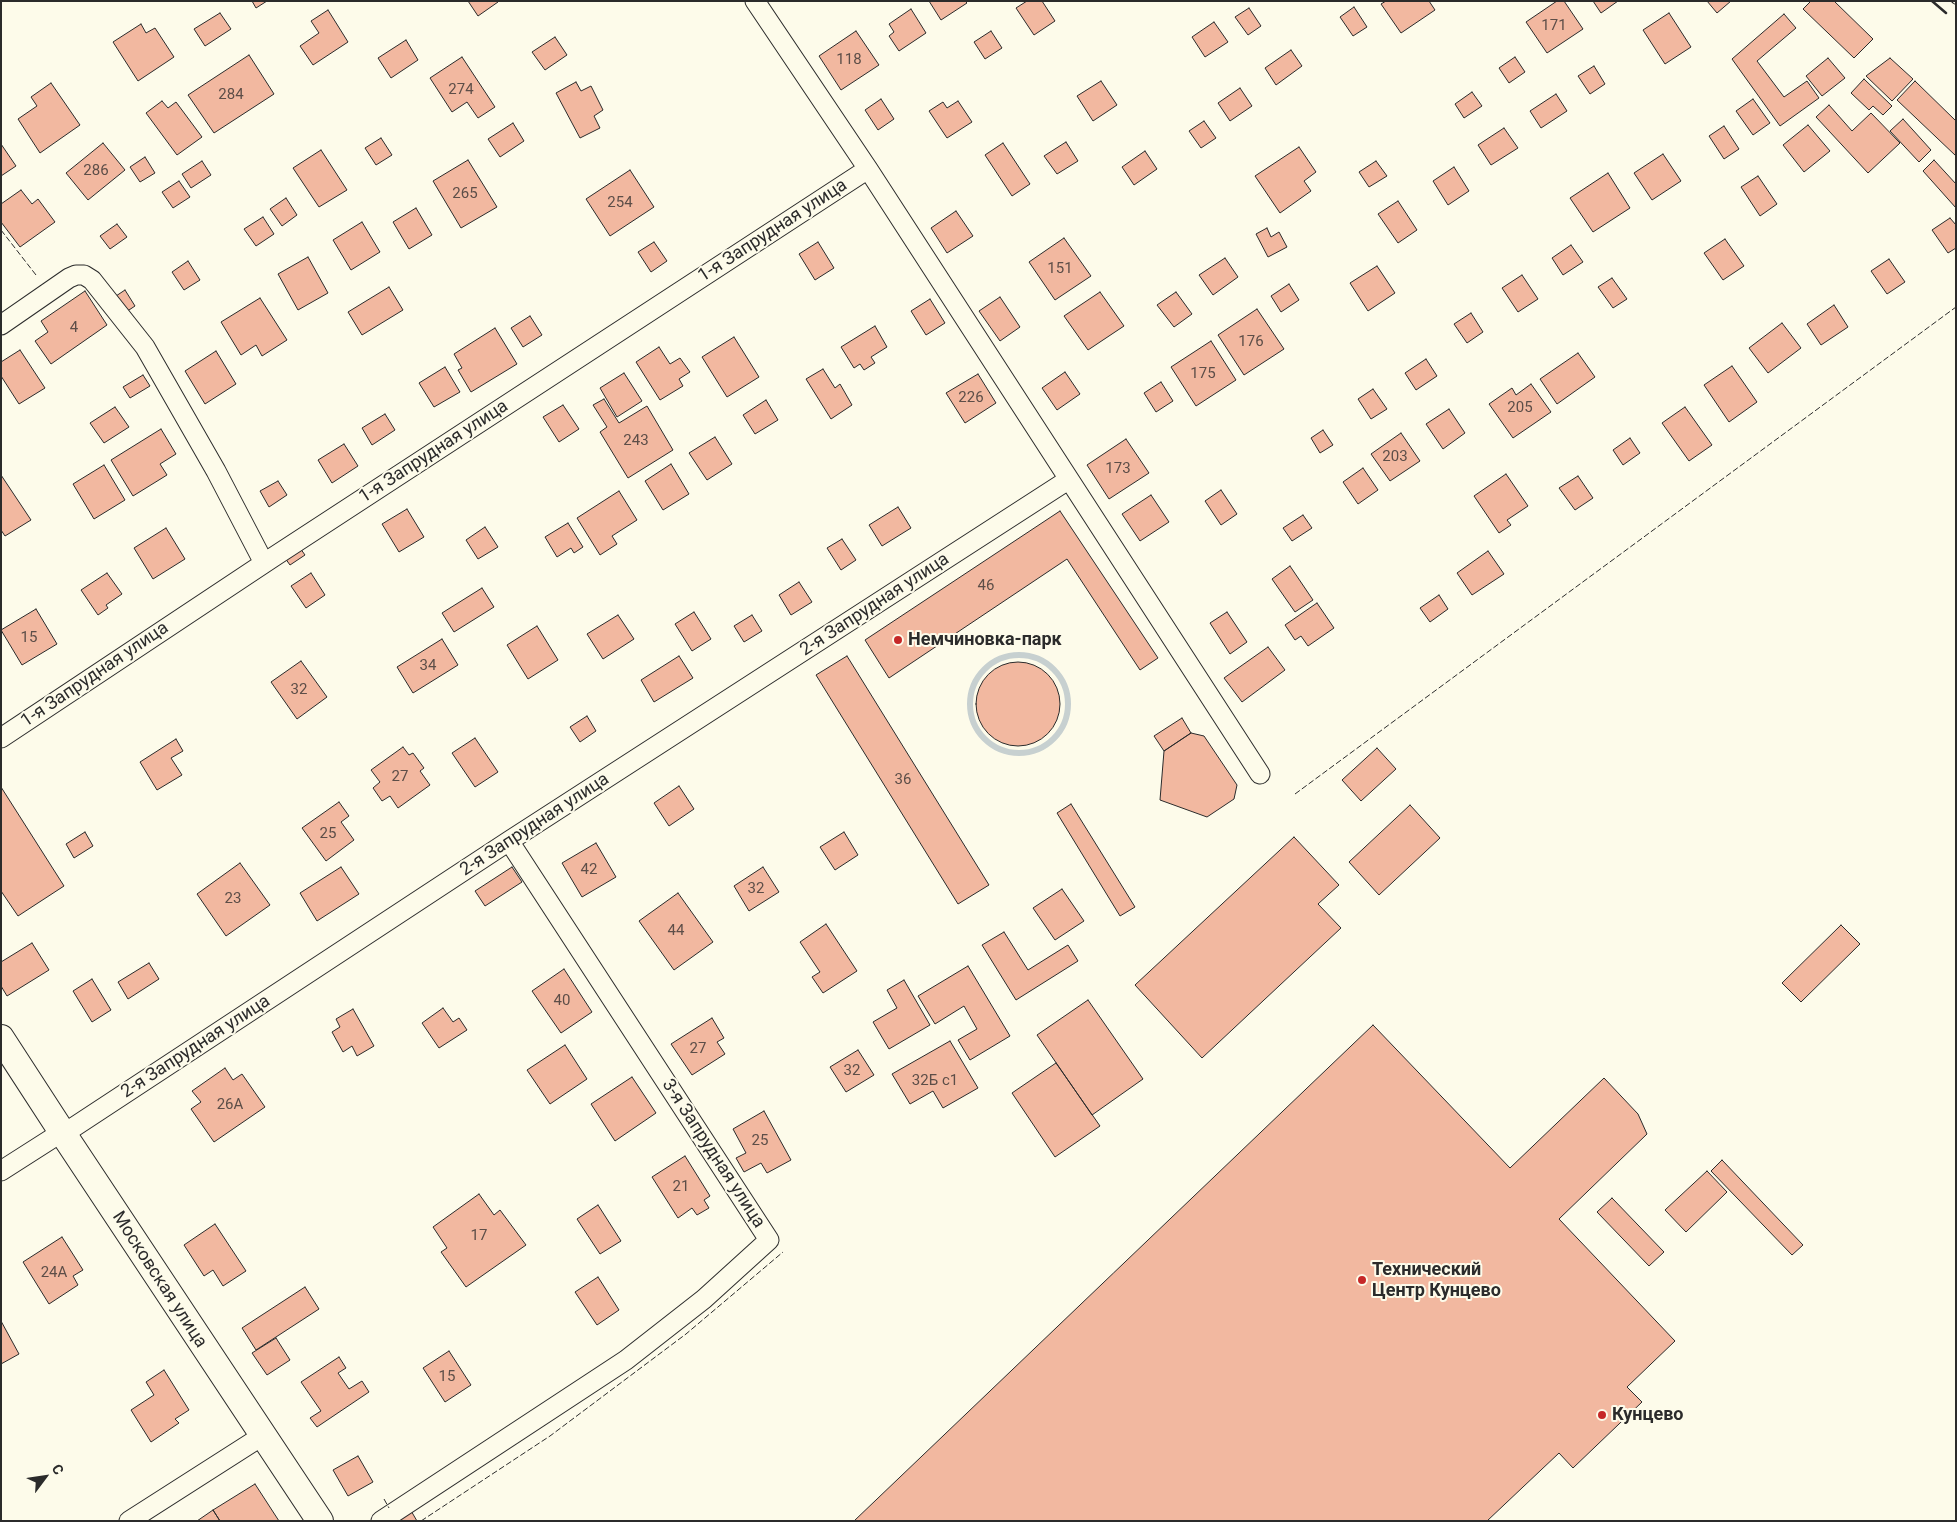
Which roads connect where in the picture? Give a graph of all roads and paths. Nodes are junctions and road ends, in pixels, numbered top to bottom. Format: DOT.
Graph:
graph roads {
  1 [pos="755,1"];
  2 [pos="868,169"];
  3 [pos="1,325"];
  4 [pos="1068,480"];
  5 [pos="264,563"];
  6 [pos="1,738"];
  7 [pos="1260,774"];
  8 [pos="510,841"];
  9 [pos="1,1038"];
  10 [pos="62,1132"];
  11 [pos="1,1171"];
  12 [pos="262,1436"];
  13 [pos="129,1521"];
  14 [pos="320,1521"];
  15 [pos="381,1521"];
  1 -- 2 [label="street"];
  2 -- 4 [label="street"];
  2 -- 5 [label="street, 1-я Запрудная улица"];
  3 -- 5 [label="street"];
  4 -- 7 [label="street"];
  4 -- 8 [label="street, 2-я Запрудная улица"];
  5 -- 6 [label="street, 1-я Запрудная улица"];
  8 -- 10 [label="street, 2-я Запрудная улица"];
  8 -- 15 [label="street, 3-я Запрудная улица"];
  9 -- 10 [label="street, Московская улица"];
  10 -- 11 [label="street, 2-я Запрудная улица"];
  10 -- 12 [label="street, Московская улица"];
  12 -- 13 [label="street"];
  12 -- 14 [label="street, Московская улица"];
}
